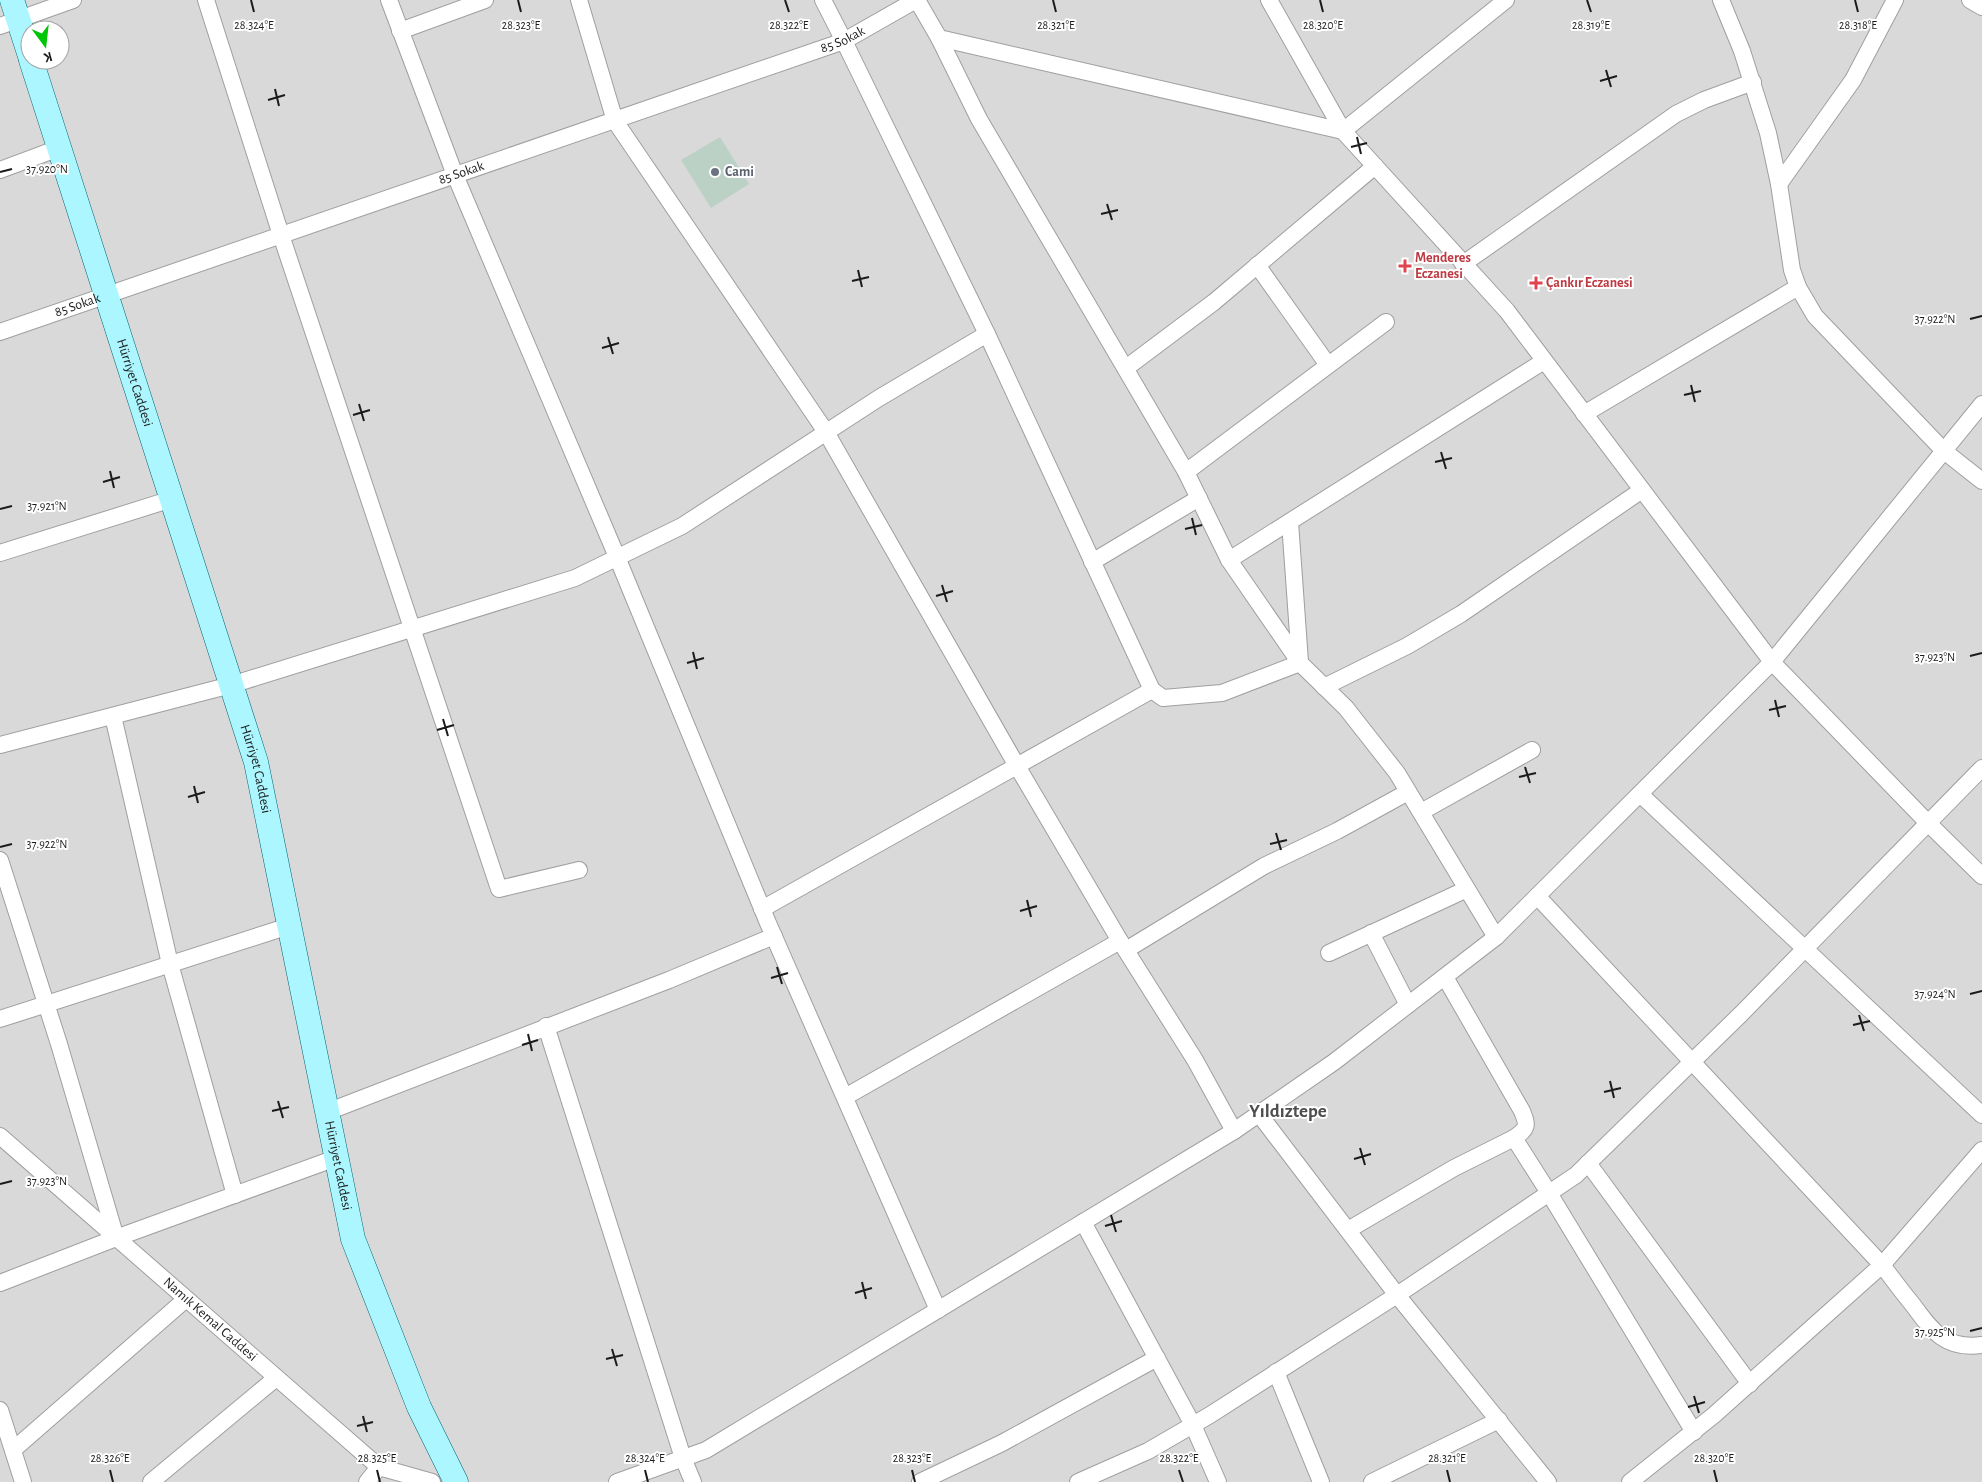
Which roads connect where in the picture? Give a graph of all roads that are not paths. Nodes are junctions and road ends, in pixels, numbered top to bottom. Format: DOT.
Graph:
graph roads {
  1 [pos="73,0"];
  2 [pos="206,0"];
  3 [pos="389,0"];
  4 [pos="485,0"];
  5 [pos="579,0"];
  6 [pos="822,0"];
  7 [pos="916,0"];
  8 [pos="1269,0"];
  9 [pos="1506,0"];
  10 [pos="1721,0"];
  11 [pos="1895,0"];
  12 [pos="1970,0"];
  13 [pos="1982,7"];
  14 [pos="10,15"];
  15 [pos="400,31"];
  16 [pos="20,36"];
  17 [pos="940,38"];
  18 [pos="844,41"];
  19 [pos="34,70"];
  20 [pos="1753,82"];
  21 [pos="615,121"];
  22 [pos="1343,131"];
  23 [pos="59,148"];
  24 [pos="1375,166"];
  25 [pos="0,170"];
  26 [pos="455,175"];
  27 [pos="1778,184"];
  28 [pos="281,235"];
  29 [pos="1464,264"];
  30 [pos="1257,265"];
  31 [pos="1798,287"];
  32 [pos="106,296"];
  33 [pos="1386,322"];
  34 [pos="0,332"];
  35 [pos="987,334"];
  36 [pos="1544,361"];
  37 [pos="1328,365"];
  38 [pos="1126,368"];
  39 [pos="1982,404"];
  40 [pos="1584,414"];
  41 [pos="826,432"];
  42 [pos="1944,452"];
  43 [pos="1186,472"];
  44 [pos="1982,481"];
  45 [pos="1642,490"];
  46 [pos="1199,498"];
  47 [pos="172,499"];
  48 [pos="1290,522"];
  49 [pos="0,553"];
  50 [pos="617,557"];
  51 [pos="1229,560"];
  52 [pos="1092,562"];
  53 [pos="412,629"];
  54 [pos="1772,662"];
  55 [pos="1300,663"];
  56 [pos="231,685"];
  57 [pos="1324,687"];
  58 [pos="1152,690"];
  59 [pos="113,716"];
  60 [pos="0,745"];
  61 [pos="1532,750"];
  62 [pos="1017,766"];
  63 [pos="1982,768"];
  64 [pos="1408,792"];
  65 [pos="1640,794"];
  66 [pos="1421,812"];
  67 [pos="1928,823"];
  68 [pos="0,860"];
  69 [pos="579,870"];
  70 [pos="1982,876"];
  71 [pos="1467,889"];
  72 [pos="1537,896"];
  73 [pos="762,909"];
  74 [pos="289,926"];
  75 [pos="1371,933"];
  76 [pos="774,936"];
  77 [pos="1496,937"];
  78 [pos="1123,946"];
  79 [pos="1806,948"];
  80 [pos="1329,953"];
  81 [pos="170,964"];
  82 [pos="1445,977"];
  83 [pos="46,1004"];
  84 [pos="1408,1005"];
  85 [pos="0,1019"];
  86 [pos="546,1026"];
  87 [pos="1691,1062"];
  88 [pos="844,1097"];
  89 [pos="327,1112"];
  90 [pos="1259,1114"];
  91 [pos="1982,1115"];
  92 [pos="1234,1131"];
  93 [pos="0,1136"];
  94 [pos="1514,1138"];
  95 [pos="1982,1150"];
  96 [pos="336,1158"];
  97 [pos="1588,1163"];
  98 [pos="1549,1193"];
  99 [pos="235,1195"];
  100 [pos="1083,1222"];
  101 [pos="1348,1230"];
  102 [pos="116,1238"];
  103 [pos="1882,1265"];
  104 [pos="0,1283"];
  105 [pos="1397,1294"];
  106 [pos="186,1299"];
  107 [pos="938,1310"];
  108 [pos="1982,1345"];
  109 [pos="1157,1358"];
  110 [pos="1276,1372"];
  111 [pos="276,1378"];
  112 [pos="1750,1384"];
  113 [pos="0,1410"];
  114 [pos="1498,1420"];
  115 [pos="1193,1425"];
  116 [pos="1694,1432"];
  117 [pos="12,1450"];
  118 [pos="683,1458"];
  119 [pos="379,1467"];
  120 [pos="1097,1478"];
  121 [pos="23,1482"];
  122 [pos="151,1482"];
  123 [pos="367,1482"];
  124 [pos="432,1482"];
  125 [pos="456,1482"];
  126 [pos="617,1482"];
  127 [pos="693,1482"];
  128 [pos="920,1482"];
  129 [pos="1078,1482"];
  130 [pos="1218,1482"];
  131 [pos="1321,1482"];
  132 [pos="1372,1482"];
  133 [pos="1548,1482"];
  134 [pos="1630,1482"];
  1 -- 14 [label="street"];
  2 -- 28 [label="street"];
  3 -- 15 [label="street"];
  4 -- 15 [label="street"];
  5 -- 21 [label="street"];
  6 -- 18 [label="street"];
  7 -- 17 [label="street"];
  7 -- 18 [label="street, 85 Sokak"];
  8 -- 22 [label="street"];
  9 -- 22 [label="street"];
  10 -- 20 [label="street"];
  11 -- 27 [label="street"];
  12 -- 13 [label="street"];
  14 -- 16 [label="street"];
  15 -- 26 [label="street"];
  17 -- 22 [label="street"];
  17 -- 38 [label="street"];
  18 -- 21 [label="street, 85 Sokak"];
  18 -- 35 [label="street"];
  19 -- 23 [label="street, Hürriyet Caddesi"];
  20 -- 27 [label="street"];
  20 -- 29 [label="street"];
  21 -- 26 [label="street, 85 Sokak"];
  21 -- 41 [label="street"];
  22 -- 24 [label="street"];
  23 -- 25 [label="street"];
  23 -- 32 [label="street, Hürriyet Caddesi"];
  24 -- 29 [label="street"];
  24 -- 30 [label="street"];
  26 -- 28 [label="street, 85 Sokak"];
  26 -- 50 [label="street"];
  27 -- 31 [label="street"];
  28 -- 32 [label="street, 85 Sokak"];
  28 -- 53 [label="street"];
  29 -- 36 [label="street"];
  30 -- 37 [label="street"];
  30 -- 38 [label="street"];
  31 -- 40 [label="street"];
  31 -- 42 [label="street"];
  32 -- 34 [label="street, 85 Sokak"];
  32 -- 47 [label="street, Hürriyet Caddesi"];
  33 -- 37 [label="street"];
  35 -- 41 [label="street"];
  35 -- 52 [label="street"];
  36 -- 40 [label="street"];
  36 -- 48 [label="street"];
  37 -- 43 [label="street"];
  38 -- 43 [label="street"];
  39 -- 42 [label="street"];
  40 -- 45 [label="street"];
  41 -- 50 [label="street"];
  41 -- 62 [label="street"];
  42 -- 44 [label="street"];
  42 -- 54 [label="street"];
  43 -- 46 [label="street"];
  45 -- 54 [label="street"];
  45 -- 57 [label="street"];
  46 -- 51 [label="street"];
  46 -- 52 [label="street"];
  47 -- 49 [label="street"];
  47 -- 56 [label="street, Hürriyet Caddesi"];
  48 -- 51 [label="street"];
  48 -- 55 [label="street"];
  50 -- 53 [label="street"];
  50 -- 73 [label="street"];
  51 -- 55 [label="street"];
  52 -- 58 [label="street"];
  53 -- 56 [label="street"];
  53 -- 69 [label="street"];
  54 -- 65 [label="street"];
  54 -- 67 [label="street"];
  55 -- 57 [label="street"];
  55 -- 58 [label="street"];
  56 -- 59 [label="street"];
  56 -- 74 [label="street, Hürriyet Caddesi"];
  57 -- 64 [label="street"];
  58 -- 62 [label="street"];
  59 -- 60 [label="street"];
  59 -- 81 [label="street"];
  61 -- 66 [label="street"];
  62 -- 73 [label="street"];
  62 -- 78 [label="street"];
  63 -- 67 [label="street"];
  64 -- 66 [label="street"];
  64 -- 78 [label="street"];
  65 -- 72 [label="street"];
  65 -- 79 [label="street"];
  66 -- 71 [label="street"];
  67 -- 70 [label="street"];
  67 -- 79 [label="street"];
  68 -- 83 [label="street"];
  71 -- 75 [label="street"];
  71 -- 77 [label="street"];
  72 -- 77 [label="street"];
  72 -- 87 [label="street"];
  73 -- 76 [label="street"];
  74 -- 81 [label="street"];
  74 -- 89 [label="street, Hürriyet Caddesi"];
  75 -- 80 [label="street"];
  75 -- 84 [label="street"];
  76 -- 86 [label="street"];
  76 -- 88 [label="street"];
  77 -- 82 [label="street"];
  78 -- 88 [label="street"];
  78 -- 92 [label="street"];
  79 -- 87 [label="street"];
  79 -- 91 [label="street"];
  81 -- 83 [label="street"];
  81 -- 99 [label="street"];
  82 -- 84 [label="street"];
  82 -- 94 [label="street"];
  83 -- 85 [label="street"];
  83 -- 102 [label="street"];
  84 -- 90 [label="street"];
  86 -- 89 [label="street"];
  86 -- 118 [label="street"];
  87 -- 97 [label="street"];
  87 -- 103 [label="street"];
  88 -- 107 [label="street"];
  89 -- 96 [label="street, Hürriyet Caddesi"];
  90 -- 92 [label="street"];
  90 -- 101 [label="street"];
  92 -- 100 [label="street"];
  93 -- 102 [label="street, Namık Kemal Caddesi"];
  94 -- 98 [label="street"];
  94 -- 101 [label="street"];
  95 -- 103 [label="street"];
  96 -- 99 [label="street"];
  96 -- 125 [label="street, Hürriyet Caddesi"];
  97 -- 98 [label="street"];
  97 -- 112 [label="street"];
  98 -- 105 [label="street"];
  98 -- 116 [label="street"];
  99 -- 102 [label="street"];
  100 -- 107 [label="street"];
  100 -- 109 [label="street"];
  101 -- 105 [label="street"];
  102 -- 104 [label="street"];
  102 -- 106 [label="street, Namık Kemal Caddesi"];
  103 -- 108 [label="street"];
  103 -- 112 [label="street"];
  105 -- 110 [label="street"];
  105 -- 114 [label="street"];
  106 -- 111 [label="street, Namık Kemal Caddesi"];
  106 -- 117 [label="street"];
  107 -- 118 [label="street"];
  109 -- 115 [label="street"];
  109 -- 128 [label="street"];
  110 -- 115 [label="street"];
  110 -- 131 [label="street"];
  111 -- 119 [label="street, Namık Kemal Caddesi"];
  111 -- 122 [label="street"];
  112 -- 116 [label="street"];
  113 -- 117 [label="street"];
  114 -- 132 [label="street"];
  114 -- 133 [label="street"];
  115 -- 120 [label="street"];
  115 -- 130 [label="street"];
  116 -- 134 [label="street"];
  117 -- 121 [label="street"];
  118 -- 126 [label="street"];
  118 -- 127 [label="street"];
  119 -- 123 [label="street"];
  119 -- 124 [label="street, Namık Kemal Caddesi"];
  120 -- 129 [label="street"];
}
